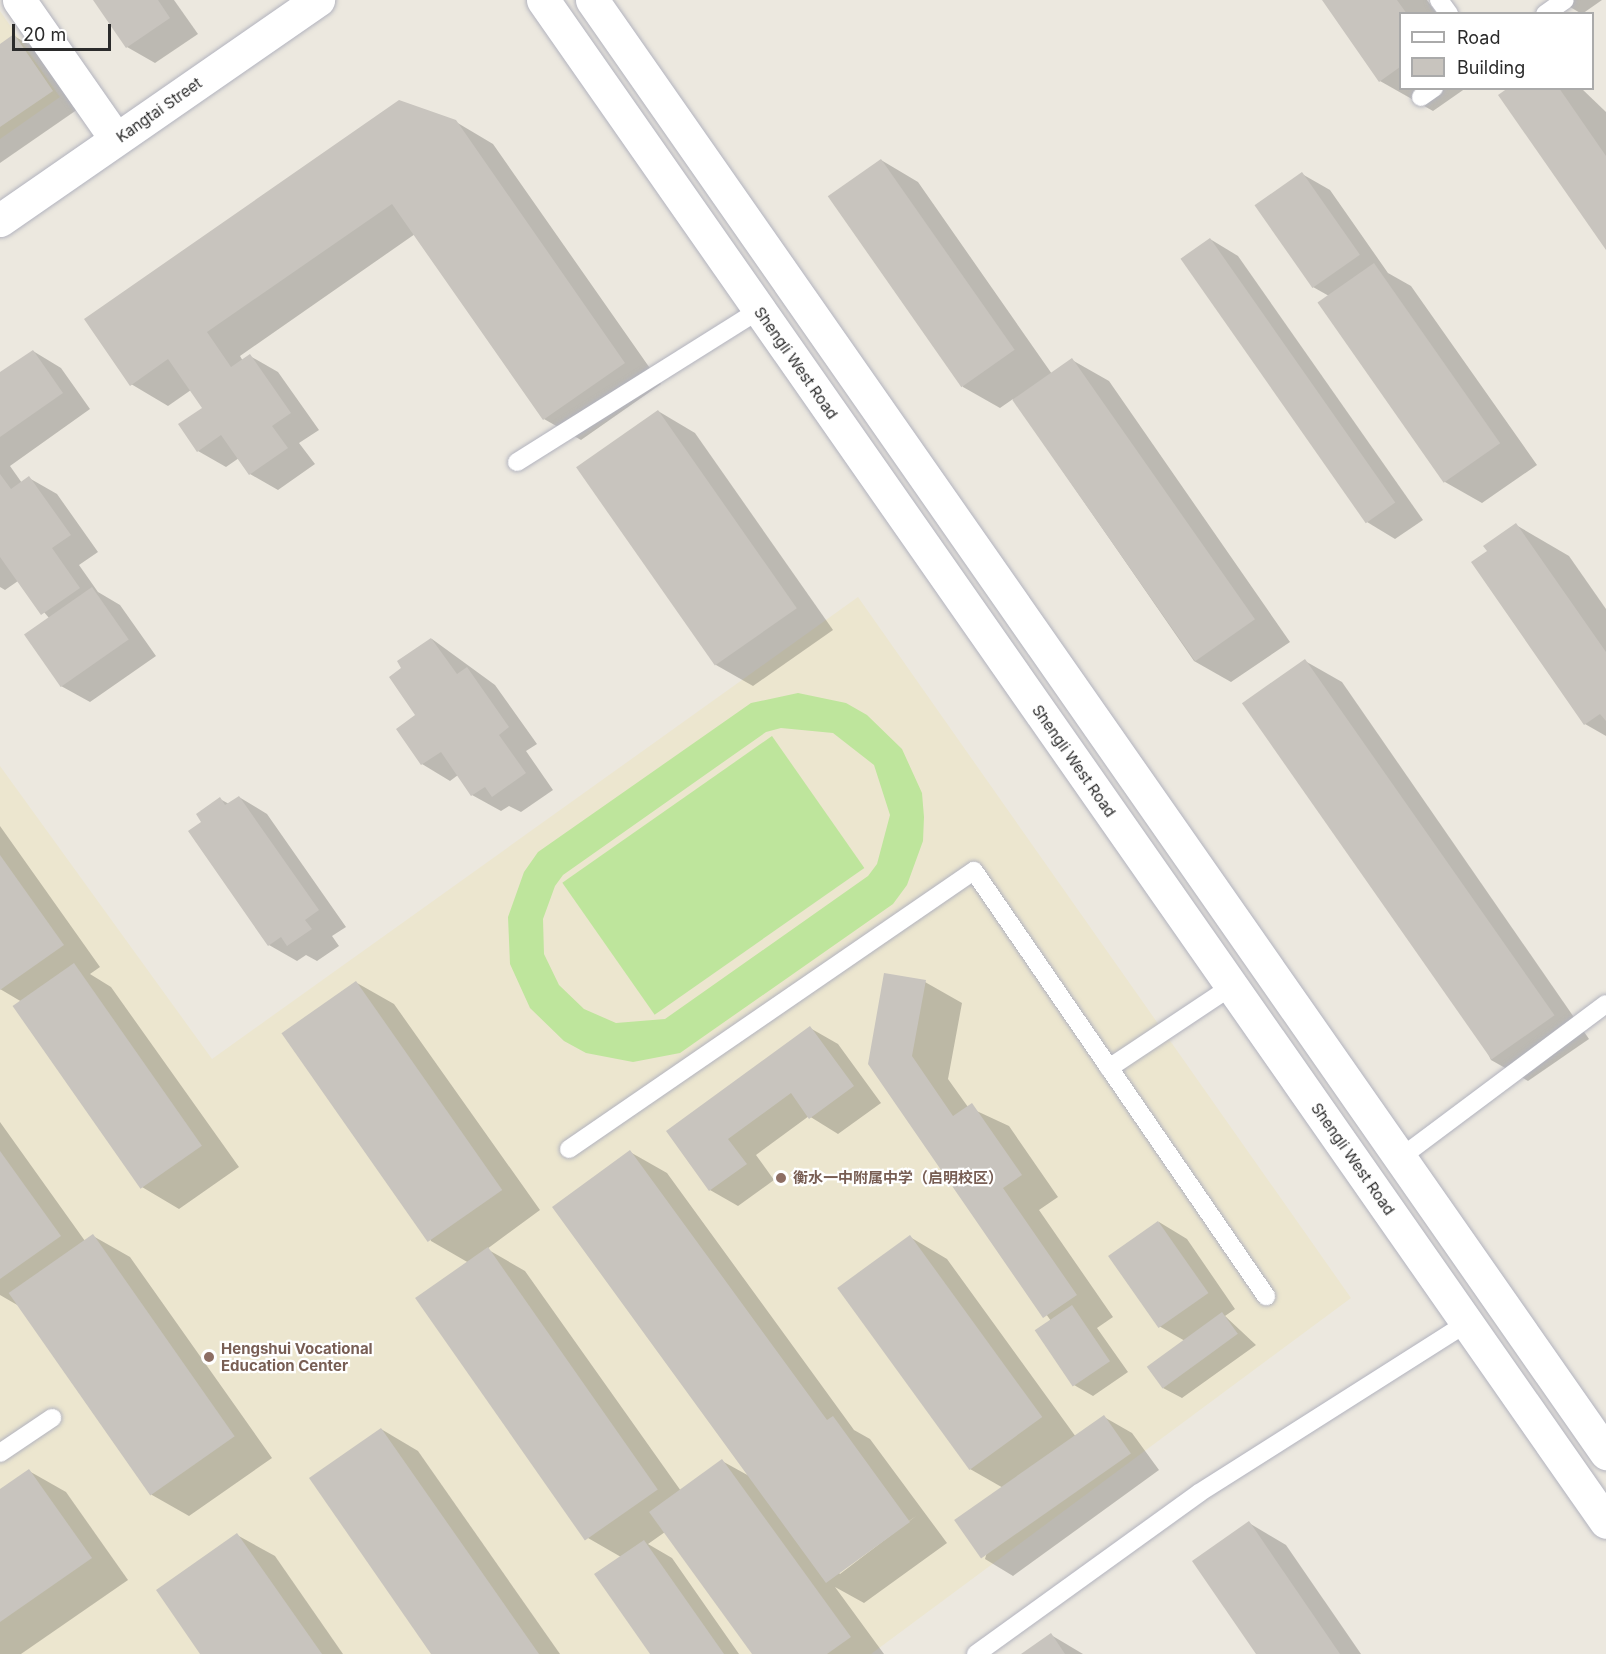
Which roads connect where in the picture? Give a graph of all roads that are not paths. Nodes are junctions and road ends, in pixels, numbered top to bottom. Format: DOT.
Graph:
graph roads {
  1 [pos="18,0"];
  2 [pos="318,0"];
  3 [pos="543,0"];
  4 [pos="592,0"];
  5 [pos="1565,0"];
  6 [pos="1548,12"];
  7 [pos="116,139"];
  8 [pos="0,220"];
  9 [pos="759,310"];
  10 [pos="518,462"];
  11 [pos="1232,986"];
  12 [pos="1606,1004"];
  13 [pos="1109,1068"];
  14 [pos="569,1149"];
  15 [pos="1400,1158"];
  16 [pos="1266,1296"];
  17 [pos="1467,1323"];
  18 [pos="52,1418"];
  19 [pos="1606,1453"];
  20 [pos="0,1454"];
  21 [pos="1606,1522"];
  22 [pos="976,1654"];
  1 -- 7 [label="main road"];
  2 -- 7 [label="main road, Kangtai Street"];
  3 -- 9 [label="main road, Shengli West Road"];
  4 -- 15 [label="main road"];
  5 -- 6 [label="lane"];
  7 -- 8 [label="main road, Kangtai Street"];
  9 -- 10 [label="lane"];
  9 -- 11 [label="main road, Shengli West Road"];
  11 -- 13 [label="lane"];
  11 -- 17 [label="main road, Shengli West Road"];
  12 -- 15 [label="lane"];
  13 -- 14 [label="lane"];
  13 -- 16 [label="lane"];
  15 -- 19 [label="main road"];
  17 -- 21 [label="main road, Shengli West Road"];
  17 -- 22 [label="lane"];
  18 -- 20 [label="lane"];
}
